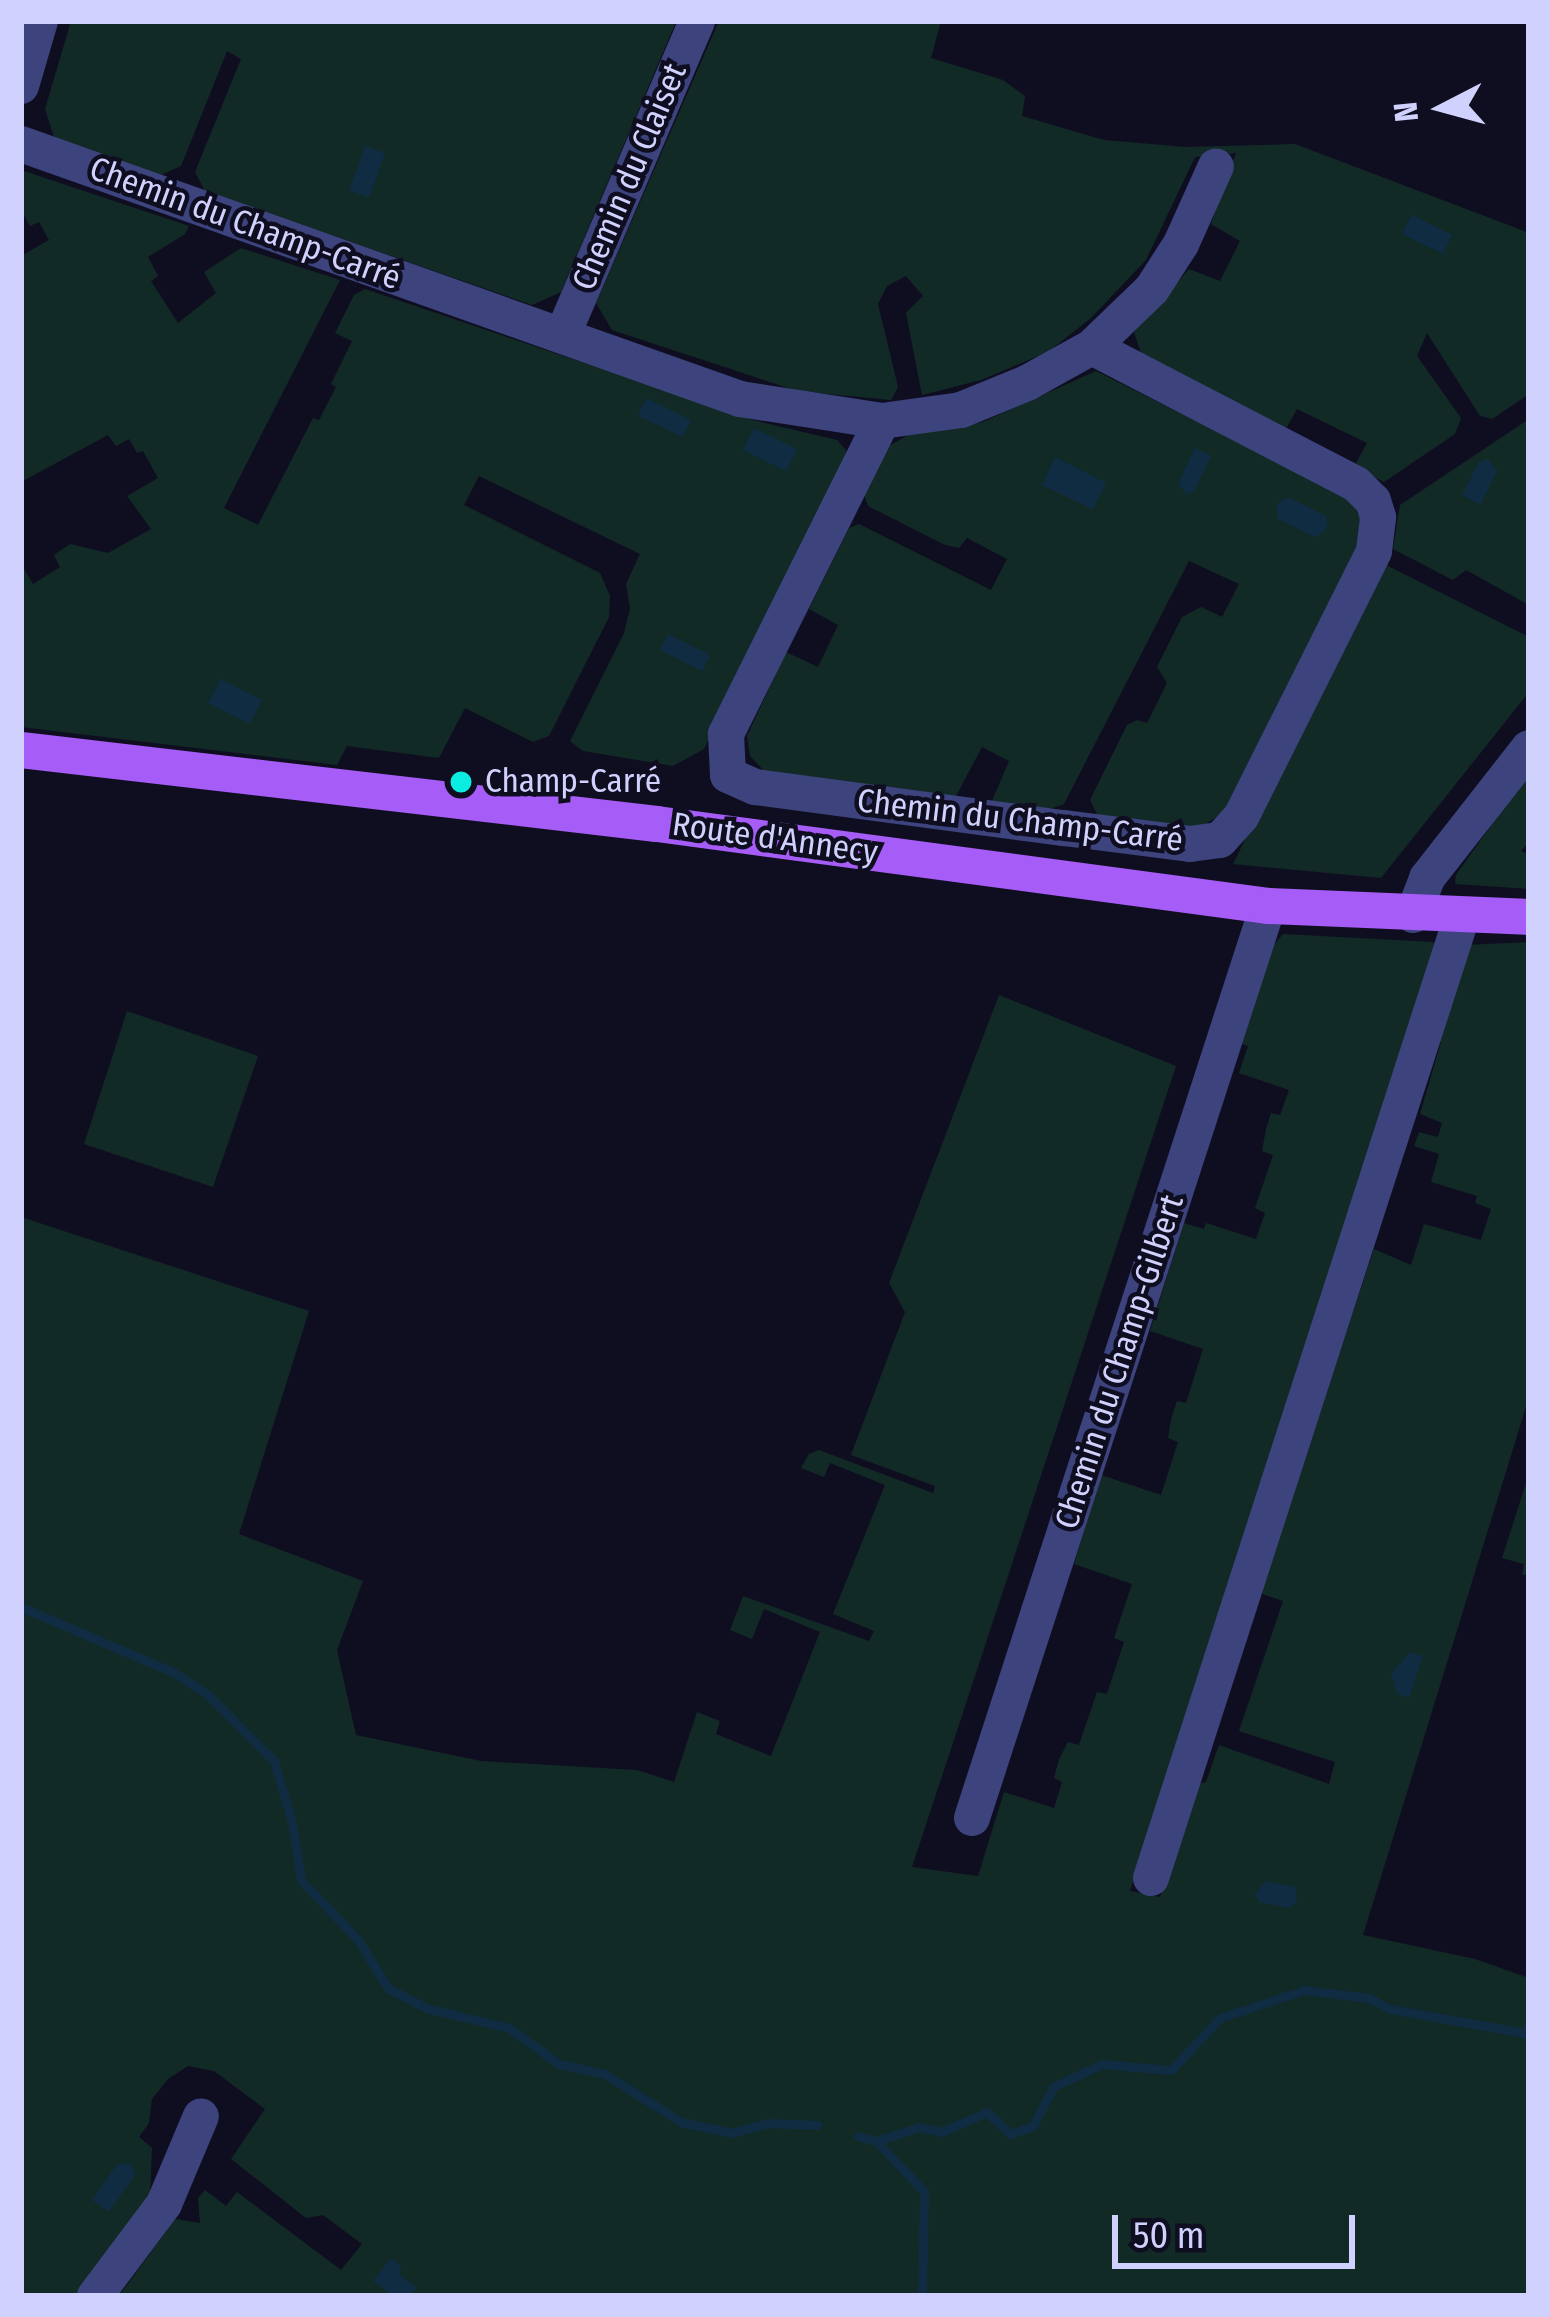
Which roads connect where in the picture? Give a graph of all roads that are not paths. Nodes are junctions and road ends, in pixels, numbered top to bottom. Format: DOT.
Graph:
graph roads {
  1 [pos="40,21"];
  2 [pos="697,21"];
  3 [pos="21,86"];
  4 [pos="21,144"];
  5 [pos="1216,166"];
  6 [pos="563,334"];
  7 [pos="1091,346"];
  8 [pos="882,421"];
  9 [pos="1529,748"];
  10 [pos="21,750"];
  11 [pos="1268,906"];
  12 [pos="1413,915"];
  13 [pos="1462,916"];
  14 [pos="1529,917"];
  15 [pos="972,1818"];
  16 [pos="1151,1878"];
  17 [pos="201,2116"];
  18 [pos="94,2296"];
  1 -- 3 [label="street"];
  2 -- 6 [label="street, Chemin du Claiset"];
  4 -- 6 [label="street, Chemin du Champ-Carré"];
  5 -- 7 [label="street, Chemin du Champ-Carré"];
  6 -- 8 [label="street, Chemin du Champ-Carré"];
  7 -- 8 [label="street, Chemin du Champ-Carré"];
  7 -- 8 [label="street, Chemin du Champ-Carré"];
  9 -- 12 [label="street"];
  10 -- 11 [label="main road, Route d'Annecy"];
  11 -- 12 [label="main road, Route d'Annecy"];
  11 -- 15 [label="street, Chemin du Champ-Gilbert"];
  12 -- 13 [label="main road, Route d'Annecy"];
  13 -- 14 [label="main road, Route d'Annecy"];
  13 -- 16 [label="street"];
  17 -- 18 [label="street"];
}
